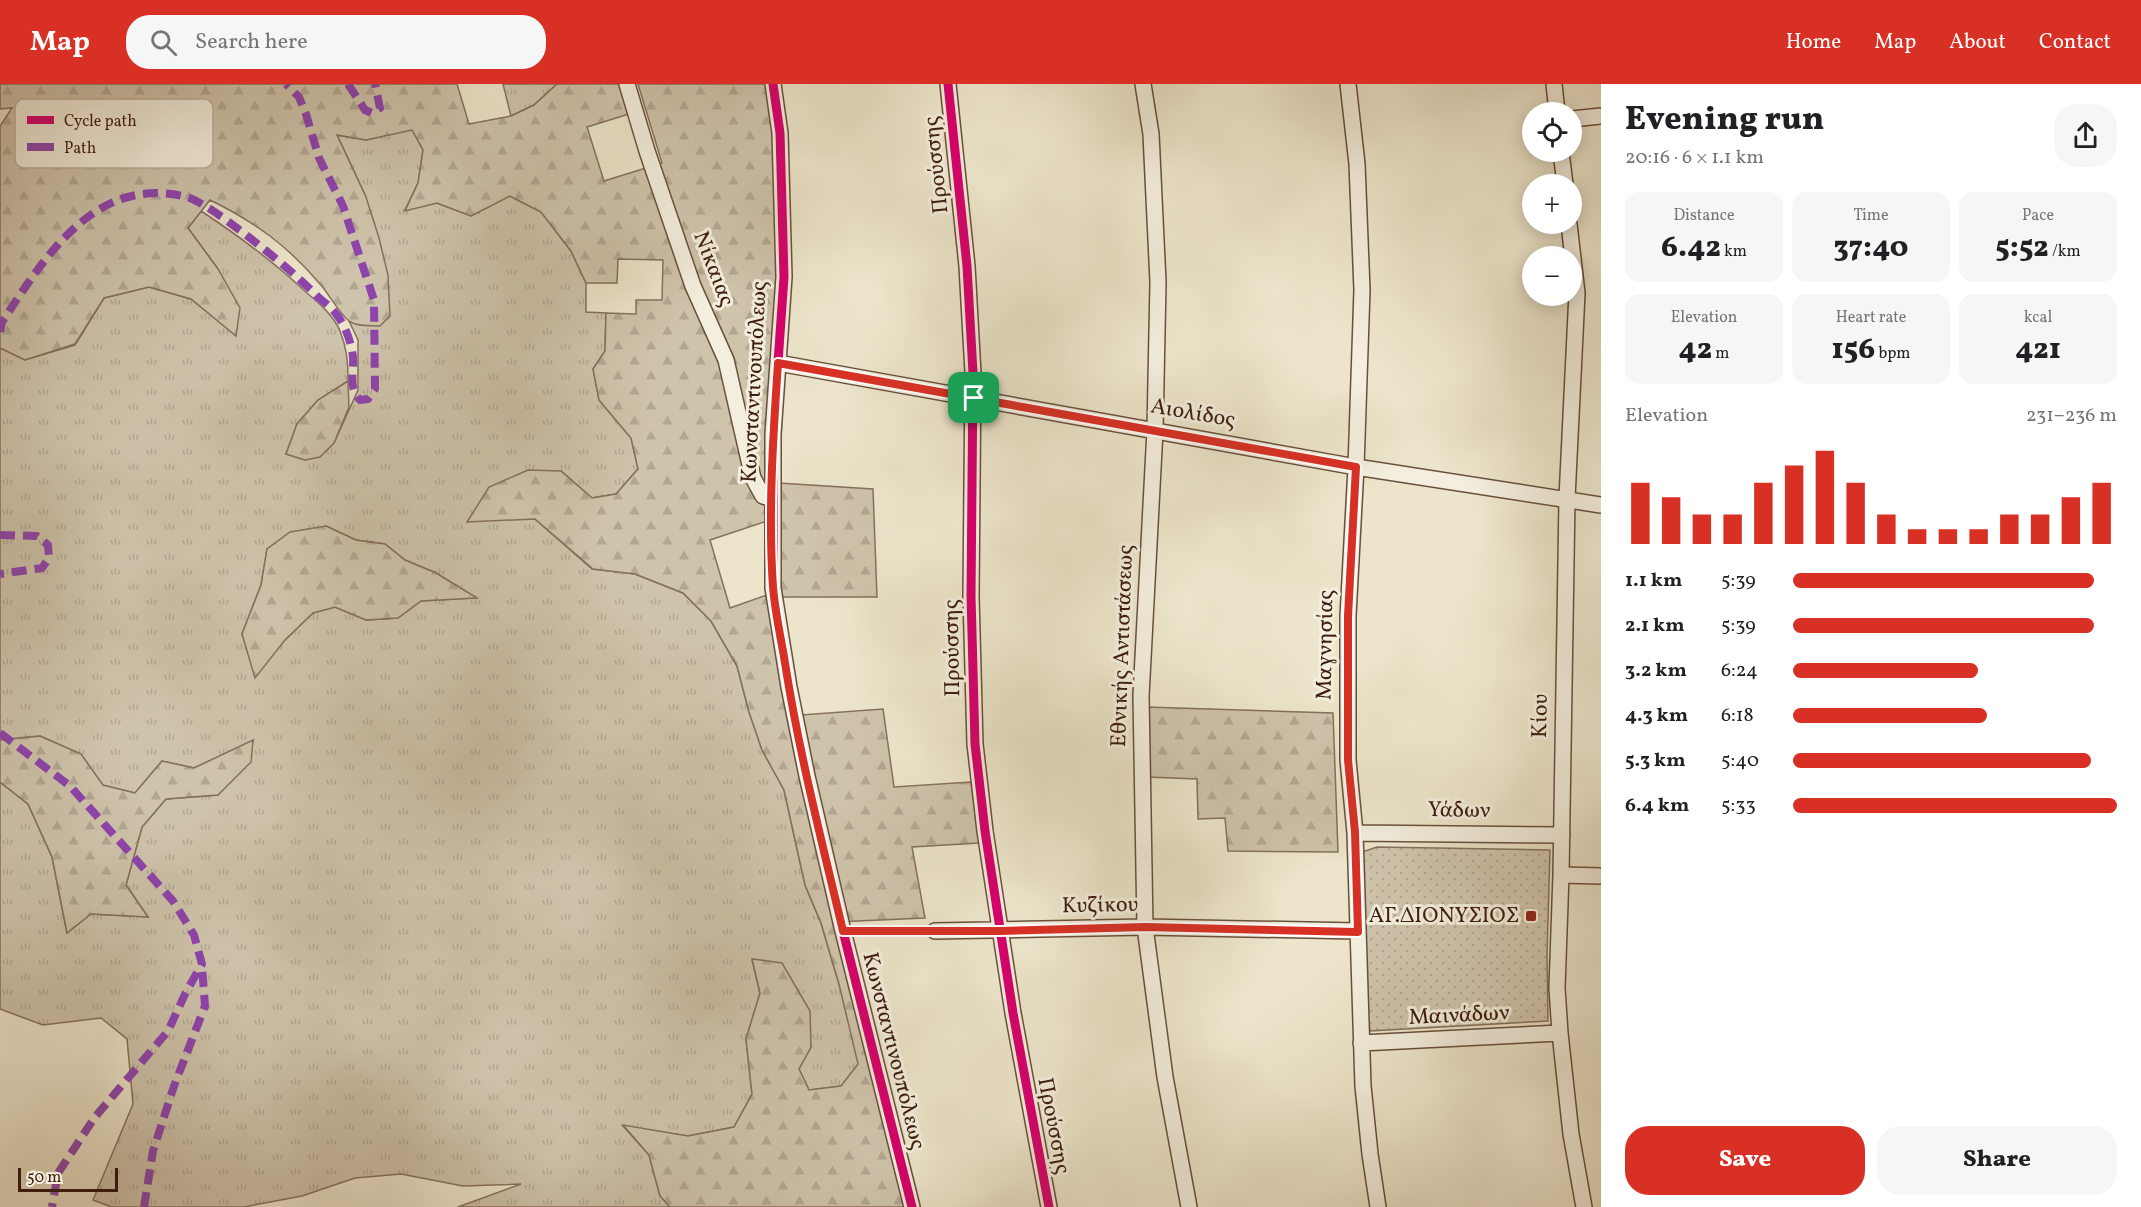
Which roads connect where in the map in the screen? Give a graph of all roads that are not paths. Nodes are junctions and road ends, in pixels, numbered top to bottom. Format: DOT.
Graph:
graph roads {
  1 [pos="627,84"];
  2 [pos="773,84"];
  3 [pos="948,84"];
  4 [pos="1143,84"];
  5 [pos="1348,84"];
  6 [pos="1554,84"];
  7 [pos="1556,102"];
  8 [pos="1601,116"];
  9 [pos="1582,118"];
  10 [pos="1570,234"];
  11 [pos="778,363"];
  12 [pos="974,398"];
  13 [pos="1155,430"];
  14 [pos="1356,467"];
  15 [pos="1567,498"];
  16 [pos="771,499"];
  17 [pos="1601,505"];
  18 [pos="1355,832"];
  19 [pos="1562,835"];
  20 [pos="1561,875"];
  21 [pos="1601,876"];
  22 [pos="1145,927"];
  23 [pos="935,931"];
  24 [pos="1000,931"];
  25 [pos="1358,932"];
  26 [pos="1560,1033"];
  27 [pos="1361,1043"];
  28 [pos="912,1207"];
  29 [pos="1049,1207"];
  30 [pos="1189,1207"];
  31 [pos="1378,1207"];
  32 [pos="1584,1207"];
  1 -- 16 [label="street, Νίκαιας"];
  2 -- 11 [label="street, Κωνσταντινουπόλεως"];
  3 -- 12 [label="street, Προύσσης"];
  4 -- 13 [label="street, Εθνικής Αντιστάσεως"];
  5 -- 14 [label="street, Μαγνησίας"];
  6 -- 7 [label="street"];
  8 -- 9 [label="street"];
  10 -- 15 [label="street, Κίου"];
  11 -- 12 [label="street, Αιολίδος"];
  11 -- 16 [label="street, Κωνσταντινουπόλεως"];
  12 -- 13 [label="street, Αιολίδος"];
  12 -- 24 [label="street, Προύσσης"];
  13 -- 14 [label="street, Αιολίδος"];
  13 -- 22 [label="street, Εθνικής Αντιστάσεως"];
  14 -- 15 [label="street, Αιολίδος"];
  14 -- 18 [label="street, Μαγνησίας"];
  15 -- 17 [label="street, Αιολίδος"];
  15 -- 19 [label="street, Κίου"];
  16 -- 28 [label="street, Κωνσταντινουπόλεως"];
  18 -- 19 [label="street, Υάδων"];
  18 -- 25 [label="street, Μαγνησίας"];
  19 -- 20 [label="street, Κίου"];
  20 -- 21 [label="street"];
  20 -- 26 [label="street, Κίου"];
  22 -- 24 [label="street, Κυζίκου"];
  22 -- 25 [label="street, Κυζίκου"];
  22 -- 30 [label="street, Εθνικής Αντιστάσεως"];
  23 -- 24 [label="street, Κυζίκου"];
  24 -- 29 [label="street, Προύσσης"];
  25 -- 27 [label="street, Μαγνησίας"];
  26 -- 27 [label="street, Μαινάδων"];
  26 -- 32 [label="street, Κίου"];
  27 -- 31 [label="street, Μαγνησίας"];
}
